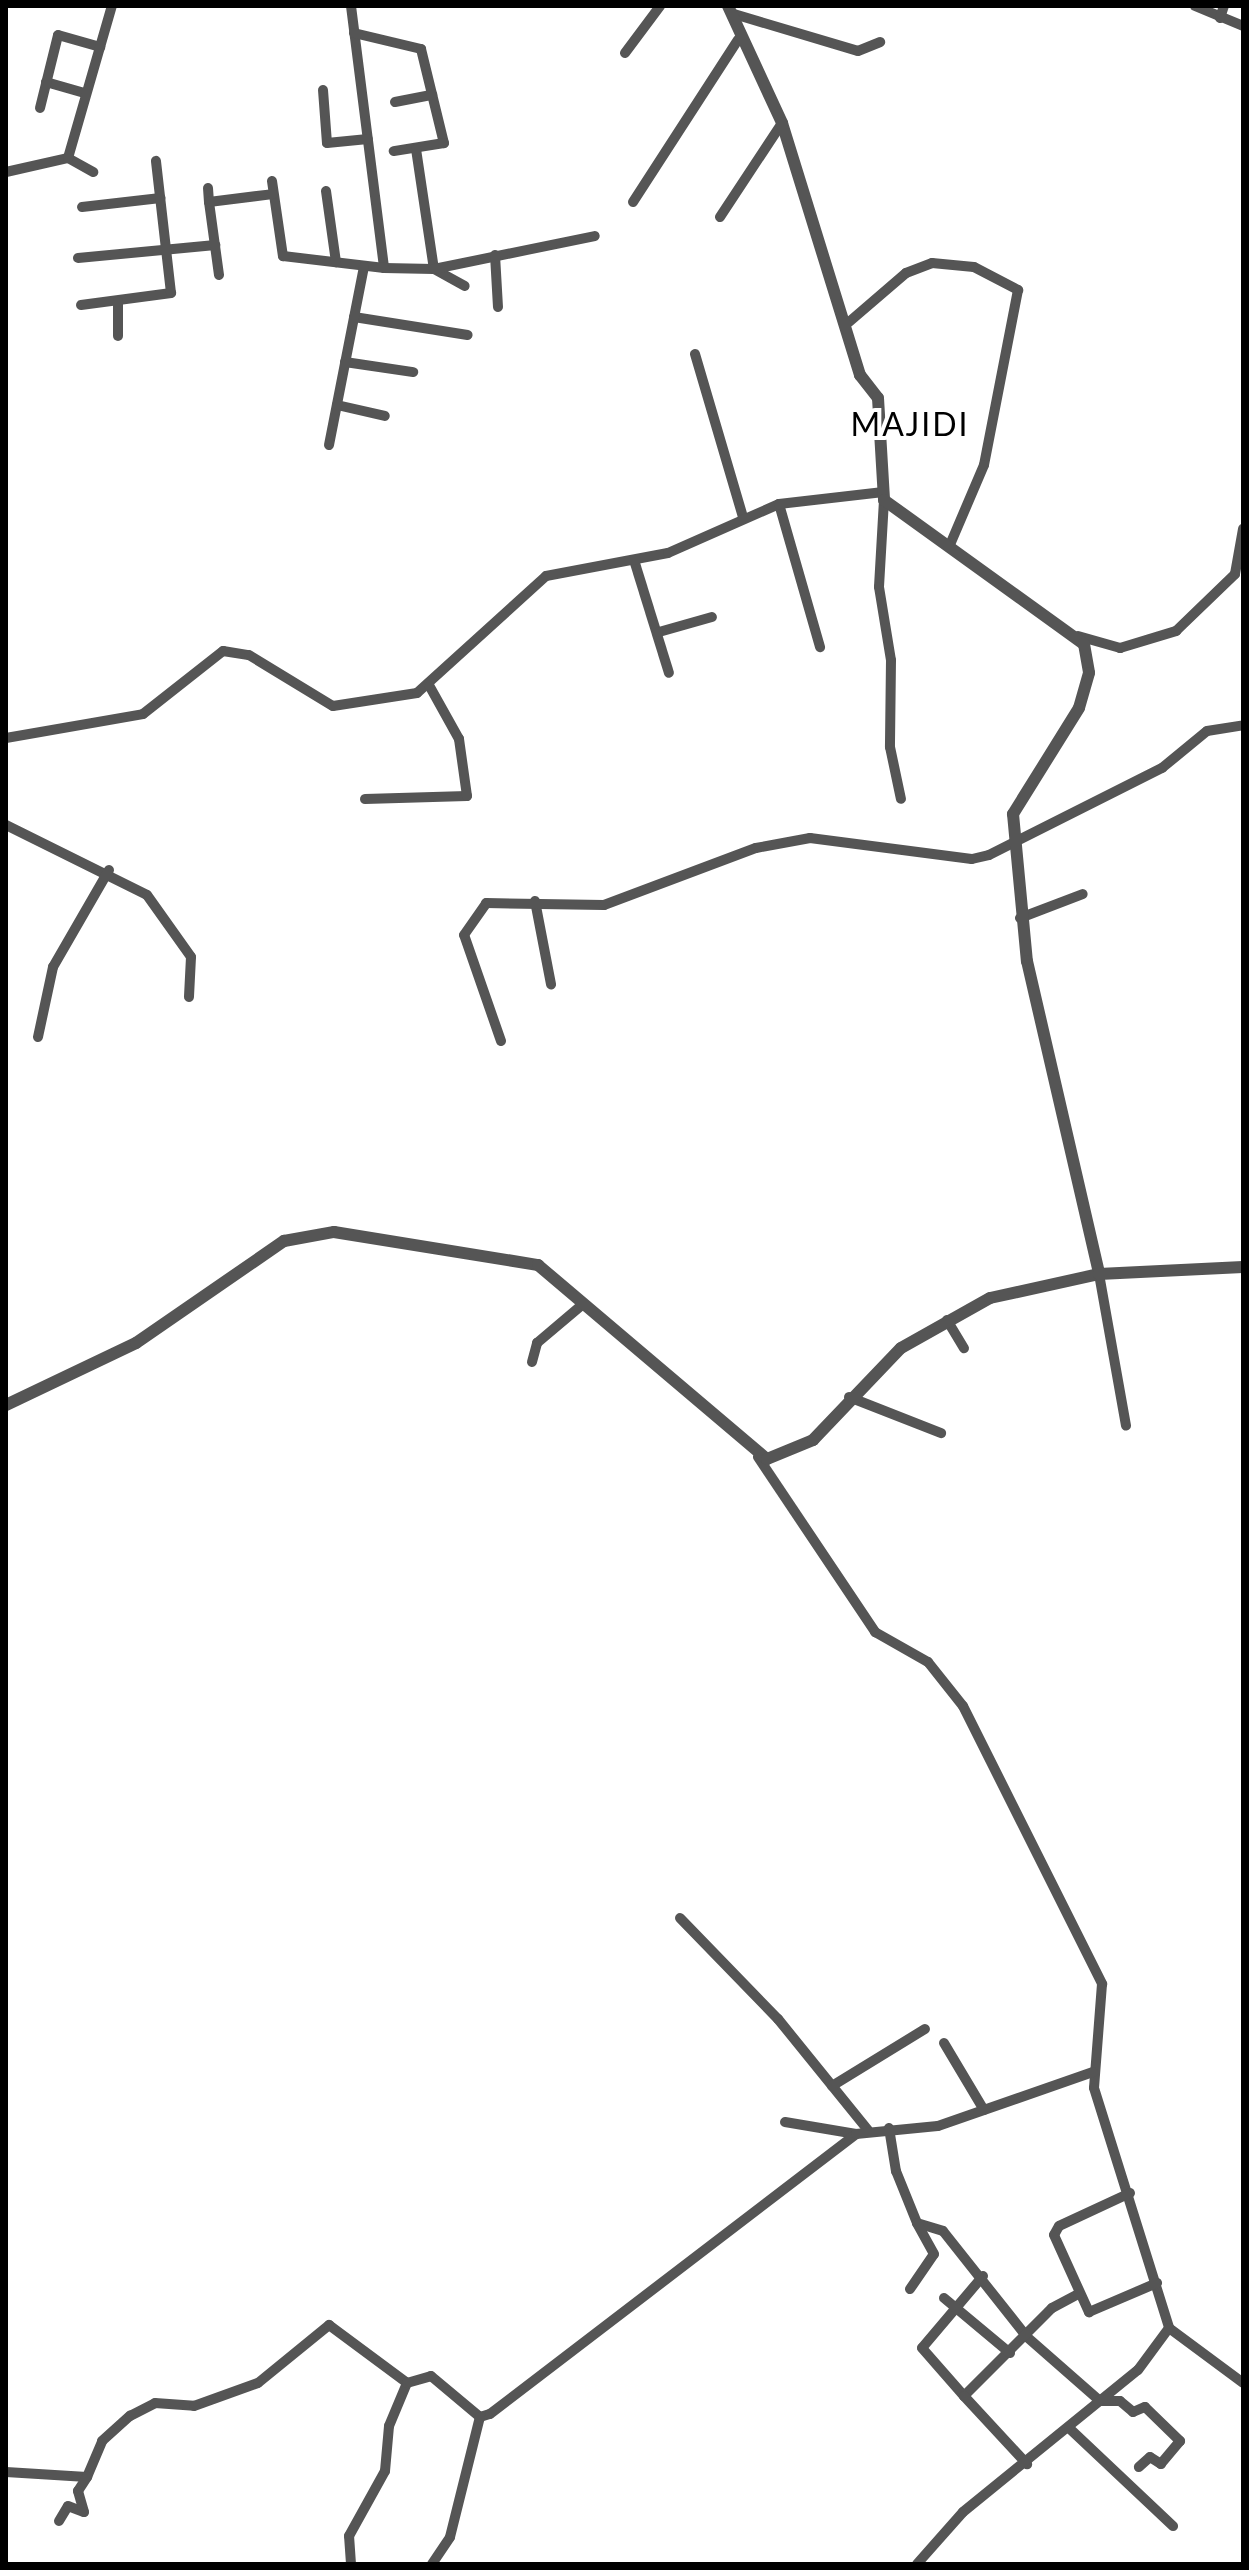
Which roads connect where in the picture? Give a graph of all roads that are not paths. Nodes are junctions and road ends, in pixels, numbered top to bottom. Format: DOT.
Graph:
graph roads {
  1 [pos="112,6"];
  2 [pos="351,6"];
  3 [pos="660,6"];
  4 [pos="1195,6"];
  5 [pos="1224,6"];
  6 [pos="731,10"];
  7 [pos="1220,18"];
  8 [pos="1243,26"];
  9 [pos="354,33"];
  10 [pos="738,40"];
  11 [pos="880,42"];
  12 [pos="100,47"];
  13 [pos="625,53"];
  14 [pos="46,82"];
  15 [pos="323,90"];
  16 [pos="84,93"];
  17 [pos="432,95"];
  18 [pos="395,102"];
  19 [pos="40,108"];
  20 [pos="782,123"];
  21 [pos="368,139"];
  22 [pos="416,149"];
  23 [pos="394,151"];
  24 [pos="68,158"];
  25 [pos="156,161"];
  26 [pos="6,172"];
  27 [pos="93,172"];
  28 [pos="272,181"];
  29 [pos="208,188"];
  30 [pos="326,191"];
  31 [pos="273,194"];
  32 [pos="160,198"];
  33 [pos="209,202"];
  34 [pos="633,202"];
  35 [pos="82,207"];
  36 [pos="720,217"];
  37 [pos="595,236"];
  38 [pos="215,245"];
  39 [pos="166,250"];
  40 [pos="495,255"];
  41 [pos="78,258"];
  42 [pos="336,262"];
  43 [pos="364,266"];
  44 [pos="384,268"];
  45 [pos="434,269"];
  46 [pos="219,275"];
  47 [pos="465,286"];
  48 [pos="118,301"];
  49 [pos="81,305"];
  50 [pos="498,307"];
  51 [pos="354,317"];
  52 [pos="849,322"];
  53 [pos="468,335"];
  54 [pos="118,336"];
  55 [pos="695,354"];
  56 [pos="345,362"];
  57 [pos="413,372"];
  58 [pos="337,405"];
  59 [pos="385,416"];
  60 [pos="329,445"];
  61 [pos="884,496"];
  62 [pos="779,504"];
  63 [pos="743,517"];
  64 [pos="1243,529"];
  65 [pos="949,547"];
  66 [pos="634,560"];
  67 [pos="712,617"];
  68 [pos="659,632"];
  69 [pos="1078,636"];
  70 [pos="820,647"];
  71 [pos="669,673"];
  72 [pos="430,687"];
  73 [pos="1243,725"];
  74 [pos="6,738"];
  75 [pos="365,799"];
  76 [pos="901,799"];
  77 [pos="6,825"];
  78 [pos="1014,844"];
  79 [pos="109,870"];
  80 [pos="1083,894"];
  81 [pos="535,901"];
  82 [pos="1020,918"];
  83 [pos="551,984"];
  84 [pos="189,997"];
  85 [pos="38,1037"];
  86 [pos="501,1041"];
  87 [pos="1243,1267"];
  88 [pos="1099,1274"];
  89 [pos="582,1305"];
  90 [pos="947,1320"];
  91 [pos="964,1348"];
  92 [pos="532,1362"];
  93 [pos="849,1397"];
  94 [pos="6,1405"];
  95 [pos="1126,1426"];
  96 [pos="941,1433"];
  97 [pos="758,1457"];
  98 [pos="680,1918"];
  99 [pos="925,2029"];
  100 [pos="944,2043"];
  101 [pos="1093,2072"];
  102 [pos="832,2086"];
  103 [pos="984,2110"];
  104 [pos="785,2122"];
  105 [pos="889,2128"];
  106 [pos="868,2130"];
  107 [pos="856,2134"];
  108 [pos="1130,2193"];
  109 [pos="917,2223"];
  110 [pos="983,2276"];
  111 [pos="1157,2283"];
  112 [pos="910,2289"];
  113 [pos="1078,2294"];
  114 [pos="944,2298"];
  115 [pos="956,2309"];
  116 [pos="1169,2328"];
  117 [pos="1027,2337"];
  118 [pos="1010,2353"];
  119 [pos="407,2383"];
  120 [pos="1243,2383"];
  121 [pos="964,2396"];
  122 [pos="1100,2401"];
  123 [pos="480,2417"];
  124 [pos="1069,2428"];
  125 [pos="1027,2464"];
  126 [pos="1139,2467"];
  127 [pos="6,2472"];
  128 [pos="87,2477"];
  129 [pos="59,2521"];
  130 [pos="1173,2526"];
  131 [pos="351,2564"];
  132 [pos="432,2564"];
  133 [pos="917,2564"];
  1 -- 12 [label="street"];
  2 -- 9 [label="street"];
  3 -- 13 [label="street"];
  4 -- 7 [label="street"];
  5 -- 7 [label="street"];
  6 -- 10 [label="street"];
  6 -- 11 [label="street"];
  7 -- 8 [label="street"];
  9 -- 17 [label="street"];
  9 -- 21 [label="street"];
  10 -- 20 [label="street"];
  10 -- 34 [label="street"];
  12 -- 14 [label="street"];
  12 -- 16 [label="street"];
  14 -- 16 [label="street"];
  14 -- 19 [label="street"];
  15 -- 21 [label="street"];
  16 -- 24 [label="street"];
  17 -- 18 [label="street"];
  17 -- 22 [label="street"];
  20 -- 36 [label="street"];
  20 -- 52 [label="street"];
  21 -- 44 [label="street"];
  22 -- 23 [label="street"];
  22 -- 45 [label="street"];
  24 -- 26 [label="street"];
  24 -- 27 [label="street"];
  25 -- 32 [label="street"];
  28 -- 31 [label="street"];
  29 -- 33 [label="street"];
  30 -- 42 [label="street"];
  31 -- 33 [label="street"];
  31 -- 42 [label="street"];
  32 -- 35 [label="street"];
  32 -- 39 [label="street"];
  33 -- 38 [label="street"];
  37 -- 40 [label="street"];
  38 -- 39 [label="street"];
  38 -- 46 [label="street"];
  39 -- 41 [label="street"];
  39 -- 48 [label="street"];
  40 -- 45 [label="street"];
  40 -- 50 [label="street"];
  42 -- 43 [label="street"];
  43 -- 44 [label="street"];
  43 -- 51 [label="street"];
  44 -- 45 [label="street"];
  45 -- 47 [label="street"];
  48 -- 49 [label="street"];
  48 -- 54 [label="street"];
  51 -- 53 [label="street"];
  51 -- 56 [label="street"];
  52 -- 61 [label="street"];
  52 -- 65 [label="street"];
  55 -- 63 [label="street"];
  56 -- 57 [label="street"];
  56 -- 58 [label="street"];
  58 -- 59 [label="street"];
  58 -- 60 [label="street"];
  61 -- 62 [label="street"];
  61 -- 65 [label="street"];
  61 -- 76 [label="street"];
  62 -- 63 [label="street"];
  62 -- 70 [label="street"];
  63 -- 66 [label="street"];
  64 -- 69 [label="street"];
  65 -- 69 [label="street"];
  66 -- 68 [label="street"];
  66 -- 72 [label="street"];
  67 -- 68 [label="street"];
  68 -- 71 [label="street"];
  69 -- 78 [label="street"];
  72 -- 74 [label="street"];
  72 -- 75 [label="street"];
  73 -- 78 [label="street"];
  77 -- 79 [label="street"];
  78 -- 81 [label="street"];
  78 -- 82 [label="street"];
  79 -- 84 [label="street"];
  79 -- 85 [label="street"];
  80 -- 82 [label="street"];
  81 -- 83 [label="street"];
  81 -- 86 [label="street"];
  82 -- 88 [label="street"];
  87 -- 88 [label="street"];
  88 -- 90 [label="street"];
  88 -- 95 [label="street"];
  89 -- 92 [label="street"];
  89 -- 94 [label="street"];
  89 -- 97 [label="street"];
  90 -- 91 [label="street"];
  90 -- 93 [label="street"];
  93 -- 96 [label="street"];
  93 -- 97 [label="street"];
  97 -- 101 [label="street"];
  98 -- 102 [label="street"];
  99 -- 102 [label="street"];
  100 -- 103 [label="street"];
  101 -- 103 [label="street"];
  101 -- 108 [label="street"];
  102 -- 106 [label="street"];
  103 -- 105 [label="street"];
  104 -- 107 [label="street"];
  105 -- 106 [label="street"];
  105 -- 109 [label="street"];
  106 -- 107 [label="street"];
  107 -- 123 [label="street"];
  108 -- 111 [label="street"];
  108 -- 113 [label="street"];
  109 -- 110 [label="street"];
  109 -- 112 [label="street"];
  110 -- 115 [label="street"];
  110 -- 117 [label="street"];
  111 -- 113 [label="street"];
  111 -- 116 [label="street"];
  113 -- 117 [label="street"];
  114 -- 115 [label="street"];
  115 -- 118 [label="street"];
  115 -- 121 [label="street"];
  116 -- 120 [label="street"];
  116 -- 122 [label="street"];
  117 -- 118 [label="street"];
  117 -- 122 [label="street"];
  118 -- 121 [label="street"];
  119 -- 123 [label="street"];
  119 -- 128 [label="street"];
  119 -- 131 [label="street"];
  121 -- 125 [label="street"];
  122 -- 124 [label="street"];
  122 -- 126 [label="street"];
  123 -- 132 [label="street"];
  124 -- 125 [label="street"];
  124 -- 130 [label="street"];
  125 -- 133 [label="street"];
  127 -- 128 [label="street"];
  128 -- 129 [label="street"];
}
